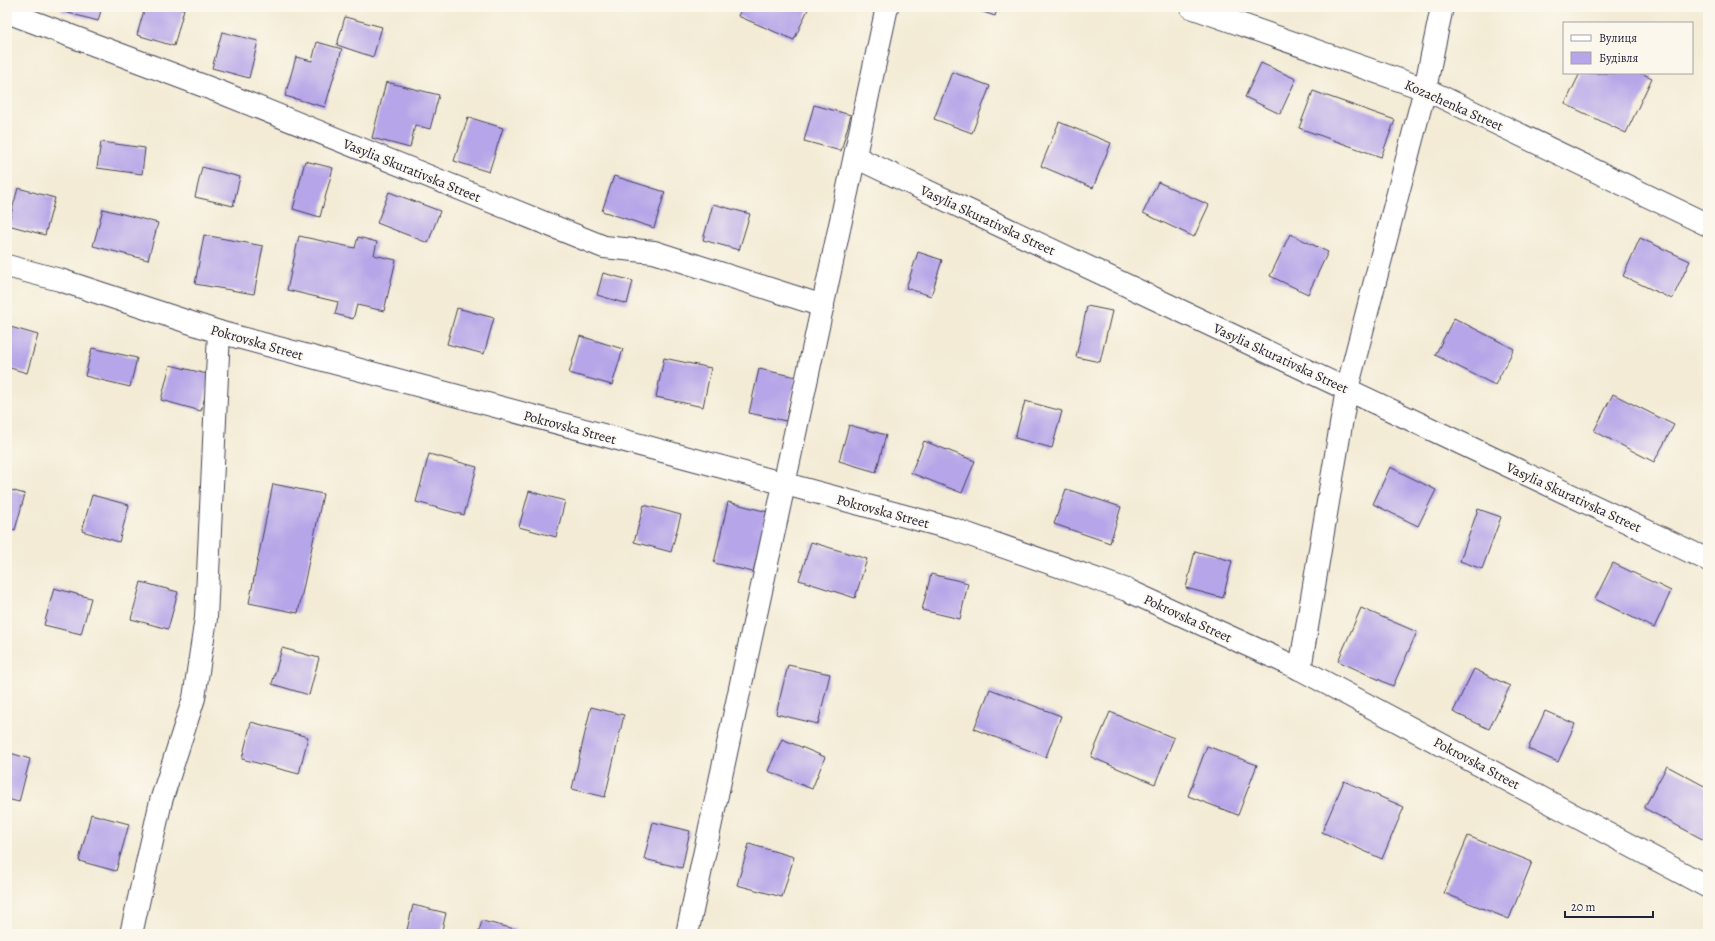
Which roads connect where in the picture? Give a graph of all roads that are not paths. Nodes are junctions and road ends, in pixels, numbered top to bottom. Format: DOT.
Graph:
graph roads {
  1 [pos="886,7"];
  2 [pos="1191,7"];
  3 [pos="1442,7"];
  4 [pos="7,12"];
  5 [pos="1425,89"];
  6 [pos="855,157"];
  7 [pos="1708,225"];
  8 [pos="7,266"];
  9 [pos="823,306"];
  10 [pos="219,332"];
  11 [pos="1347,389"];
  12 [pos="785,485"];
  13 [pos="1708,560"];
  14 [pos="1300,669"];
  15 [pos="1708,887"];
  16 [pos="131,934"];
  17 [pos="687,934"];
  1 -- 6 [label="street"];
  2 -- 5 [label="street, Kozachenka Street"];
  3 -- 5 [label="street"];
  4 -- 9 [label="street, Vasylia Skurativska Street"];
  5 -- 7 [label="street, Kozachenka Street"];
  5 -- 11 [label="street"];
  6 -- 9 [label="street"];
  6 -- 11 [label="street, Vasylia Skurativska Street"];
  8 -- 10 [label="street, Pokrovska Street"];
  9 -- 12 [label="street"];
  10 -- 12 [label="street, Pokrovska Street"];
  10 -- 16 [label="street"];
  11 -- 13 [label="street, Vasylia Skurativska Street"];
  11 -- 14 [label="street"];
  12 -- 14 [label="street, Pokrovska Street"];
  12 -- 17 [label="street"];
  14 -- 15 [label="street, Pokrovska Street"];
}
